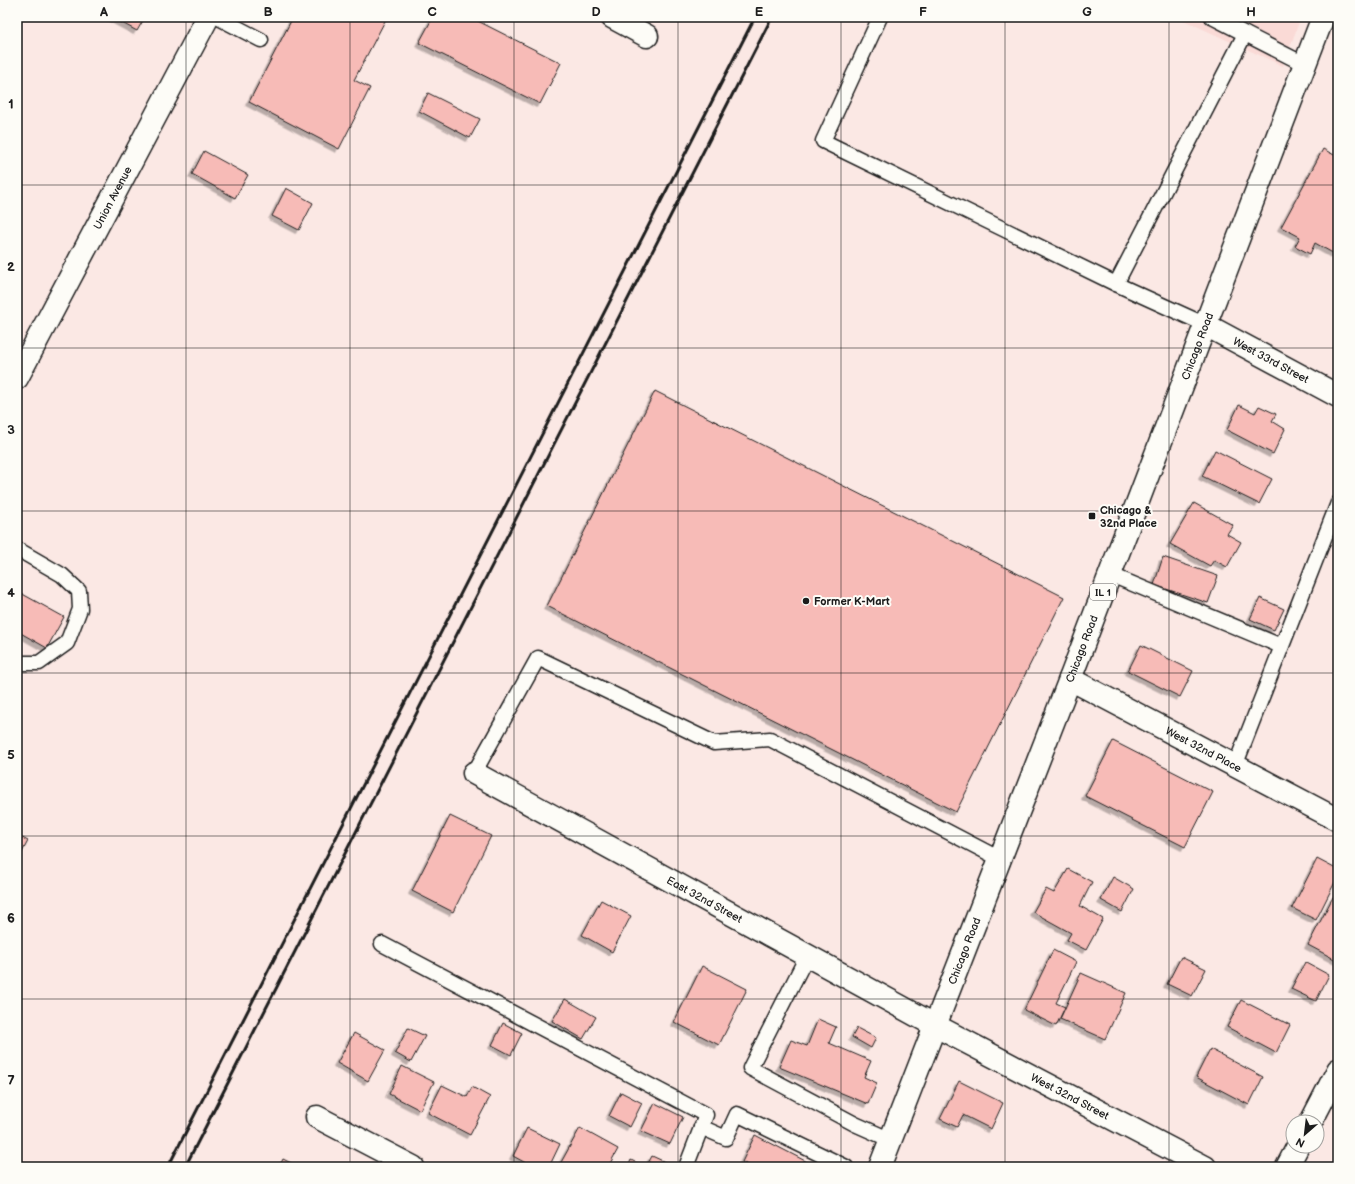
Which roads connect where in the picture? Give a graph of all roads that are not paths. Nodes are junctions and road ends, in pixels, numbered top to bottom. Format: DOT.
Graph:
graph roads {
  1 [pos="208,17"];
  2 [pos="217,17"];
  3 [pos="612,17"];
  4 [pos="880,17"];
  5 [pos="1322,17"];
  6 [pos="1217,18"];
  7 [pos="1245,34"];
  8 [pos="647,36"];
  9 [pos="261,40"];
  10 [pos="1304,64"];
  11 [pos="1116,284"];
  12 [pos="1204,324"];
  13 [pos="17,378"];
  14 [pos="1338,396"];
  15 [pos="1338,503"];
  16 [pos="17,549"];
  17 [pos="1109,574"];
  18 [pos="1282,646"];
  19 [pos="17,663"];
  20 [pos="1070,679"];
  21 [pos="1235,766"];
  22 [pos="474,773"];
  23 [pos="1338,820"];
  24 [pos="1000,859"];
  25 [pos="382,944"];
  26 [pos="807,956"];
  27 [pos="936,1026"];
  28 [pos="1338,1070"];
  29 [pos="1315,1114"];
  30 [pos="317,1116"];
  31 [pos="701,1127"];
  32 [pos="891,1140"];
  33 [pos="1294,1154"];
  34 [pos="414,1167"];
  35 [pos="686,1167"];
  36 [pos="846,1167"];
  37 [pos="880,1167"];
  38 [pos="1205,1167"];
  39 [pos="1287,1167"];
  1 -- 13 [label="street, Union Avenue"];
  2 -- 9 [label="lane"];
  3 -- 8 [label="street"];
  4 -- 11 [label="lane"];
  5 -- 10 [label="street, Chicago Road / IL 1"];
  6 -- 7 [label="lane"];
  7 -- 10 [label="lane"];
  7 -- 11 [label="lane"];
  10 -- 12 [label="street, Chicago Road / IL 1"];
  11 -- 12 [label="lane"];
  12 -- 14 [label="street, West 33rd Street"];
  12 -- 17 [label="street, Chicago Road / IL 1"];
  15 -- 18 [label="lane"];
  16 -- 19 [label="lane"];
  17 -- 18 [label="lane"];
  17 -- 20 [label="street, Chicago Road / IL 1"];
  18 -- 21 [label="lane"];
  20 -- 21 [label="street, West 32nd Place"];
  20 -- 24 [label="street, Chicago Road / IL 1"];
  21 -- 23 [label="street, West 32nd Place"];
  22 -- 24 [label="lane"];
  22 -- 26 [label="street, East 32nd Street"];
  24 -- 27 [label="street, Chicago Road / IL 1"];
  25 -- 31 [label="lane"];
  26 -- 27 [label="street, East 32nd Street"];
  26 -- 32 [label="lane"];
  27 -- 32 [label="street, Chicago Road / IL 1"];
  27 -- 38 [label="street, West 32nd Street"];
  28 -- 29 [label="street"];
  30 -- 34 [label="street"];
  31 -- 35 [label="lane"];
  31 -- 36 [label="lane"];
  32 -- 37 [label="street, Chicago Road / IL 1"];
  33 -- 39 [label="street"];
}
